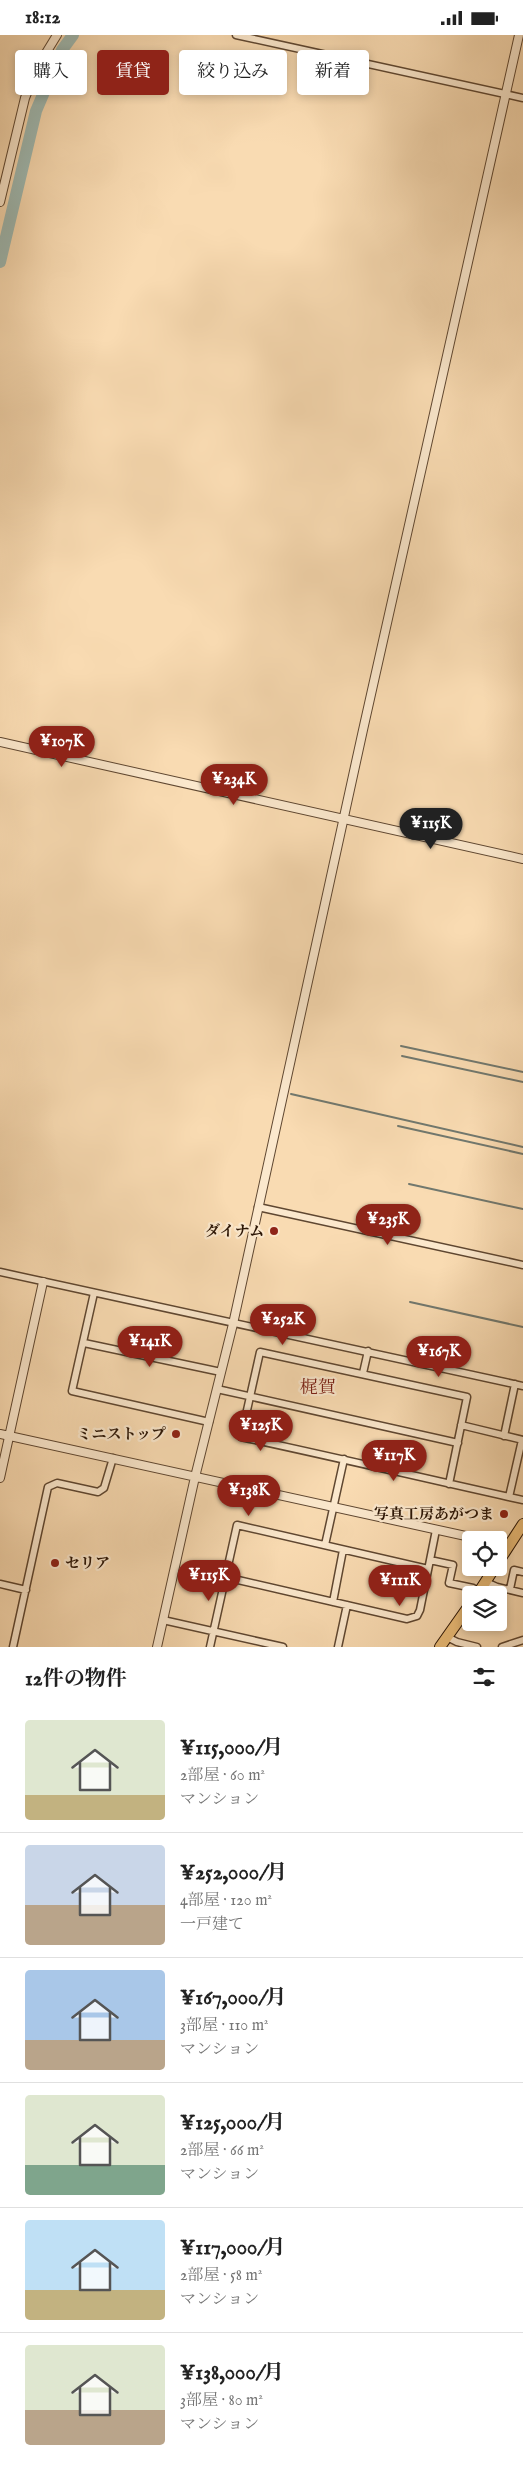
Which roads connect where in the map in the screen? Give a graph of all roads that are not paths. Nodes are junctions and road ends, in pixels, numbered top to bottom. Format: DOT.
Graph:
graph roads {
  1 [pos="57,35"];
  2 [pos="236,35"];
  3 [pos="519,35"];
  4 [pos="506,95"];
  5 [pos="523,99"];
  6 [pos="0,202"];
  7 [pos="0,742"];
  8 [pos="344,819"];
  9 [pos="523,859"];
  10 [pos="258,1207"];
  11 [pos="523,1265"];
  12 [pos="0,1273"];
  13 [pos="43,1282"];
  14 [pos="94,1293"];
  15 [pos="233,1324"];
  16 [pos="84,1343"];
  17 [pos="368,1351"];
  18 [pos="221,1372"];
  19 [pos="363,1373"];
  20 [pos="515,1384"];
  21 [pos="523,1386"];
  22 [pos="217,1389"];
  23 [pos="250,1396"];
  24 [pos="209,1423"];
  25 [pos="462,1425"];
  26 [pos="0,1434"];
  27 [pos="8,1436"];
  28 [pos="504,1436"];
  29 [pos="522,1440"];
  30 [pos="458,1443"];
  31 [pos="112,1458"];
  32 [pos="344,1459"];
  33 [pos="195,1477"];
  34 [pos="0,1478"];
  35 [pos="449,1484"];
  36 [pos="508,1497"];
  37 [pos="523,1501"];
  38 [pos="332,1508"];
  39 [pos="523,1524"];
  40 [pos="436,1530"];
  41 [pos="462,1535"];
  42 [pos="507,1541"];
  43 [pos="324,1545"];
  44 [pos="344,1550"];
  45 [pos="430,1560"];
  46 [pos="428,1569"];
  47 [pos="523,1572"];
  48 [pos="489,1576"];
  49 [pos="225,1577"];
  50 [pos="486,1581"];
  51 [pos="0,1584"];
  52 [pos="463,1586"];
  53 [pos="483,1586"];
  54 [pos="510,1589"];
  55 [pos="26,1590"];
  56 [pos="523,1593"];
  57 [pos="333,1602"];
  58 [pos="347,1605"];
  59 [pos="462,1616"];
  60 [pos="163,1620"];
  61 [pos="214,1631"];
  62 [pos="447,1637"];
  63 [pos="523,1640"];
  64 [pos="255,1644"];
  65 [pos="13,1647"];
  66 [pos="158,1647"];
  67 [pos="210,1647"];
  68 [pos="283,1647"];
  69 [pos="338,1647"];
  70 [pos="440,1647"];
  71 [pos="477,1647"];
  72 [pos="502,1647"];
  1 -- 6 [label="street"];
  2 -- 4 [label="street"];
  3 -- 4 [label="street"];
  4 -- 5 [label="street"];
  4 -- 8 [label="street"];
  7 -- 8 [label="street"];
  8 -- 9 [label="street"];
  8 -- 10 [label="street"];
  10 -- 11 [label="street"];
  10 -- 15 [label="street"];
  12 -- 13 [label="street"];
  13 -- 14 [label="street"];
  13 -- 27 [label="street"];
  14 -- 15 [label="street"];
  14 -- 16 [label="street"];
  15 -- 17 [label="street"];
  15 -- 18 [label="street"];
  16 -- 18 [label="street"];
  16 -- 24 [label="street"];
  17 -- 19 [label="street"];
  17 -- 20 [label="street"];
  18 -- 22 [label="street"];
  19 -- 23 [label="street"];
  19 -- 25 [label="street"];
  20 -- 21 [label="street"];
  20 -- 28 [label="street"];
  22 -- 23 [label="street"];
  22 -- 24 [label="street"];
  23 -- 30 [label="street"];
  23 -- 32 [label="street"];
  24 -- 33 [label="street"];
  25 -- 28 [label="street"];
  25 -- 30 [label="street"];
  26 -- 27 [label="street"];
  27 -- 31 [label="street"];
  27 -- 34 [label="street"];
  28 -- 29 [label="street"];
  29 -- 36 [label="street"];
  30 -- 35 [label="street"];
  31 -- 33 [label="street"];
  31 -- 55 [label="street"];
  32 -- 35 [label="street"];
  32 -- 38 [label="street"];
  33 -- 38 [label="street"];
  33 -- 60 [label="street"];
  35 -- 36 [label="street"];
  36 -- 37 [label="street"];
  38 -- 40 [label="street"];
  38 -- 43 [label="street"];
  39 -- 42 [label="highway"];
  40 -- 41 [label="street"];
  40 -- 45 [label="street"];
  43 -- 44 [label="street"];
  43 -- 49 [label="street"];
  44 -- 46 [label="street"];
  44 -- 57 [label="street"];
  45 -- 46 [label="street"];
  45 -- 52 [label="street"];
  46 -- 58 [label="street"];
  47 -- 54 [label="street"];
  48 -- 50 [label="highway"];
  49 -- 57 [label="street"];
  49 -- 61 [label="street"];
  50 -- 53 [label="highway"];
  50 -- 54 [label="street"];
  51 -- 55 [label="street"];
  54 -- 56 [label="street"];
  55 -- 65 [label="street"];
  57 -- 58 [label="street"];
  58 -- 69 [label="street"];
  59 -- 62 [label="highway"];
  60 -- 61 [label="street"];
  60 -- 66 [label="street"];
  61 -- 64 [label="street"];
  61 -- 67 [label="street"];
  62 -- 70 [label="highway"];
  62 -- 71 [label="street"];
  63 -- 72 [label="street"];
  64 -- 68 [label="street"];
}
